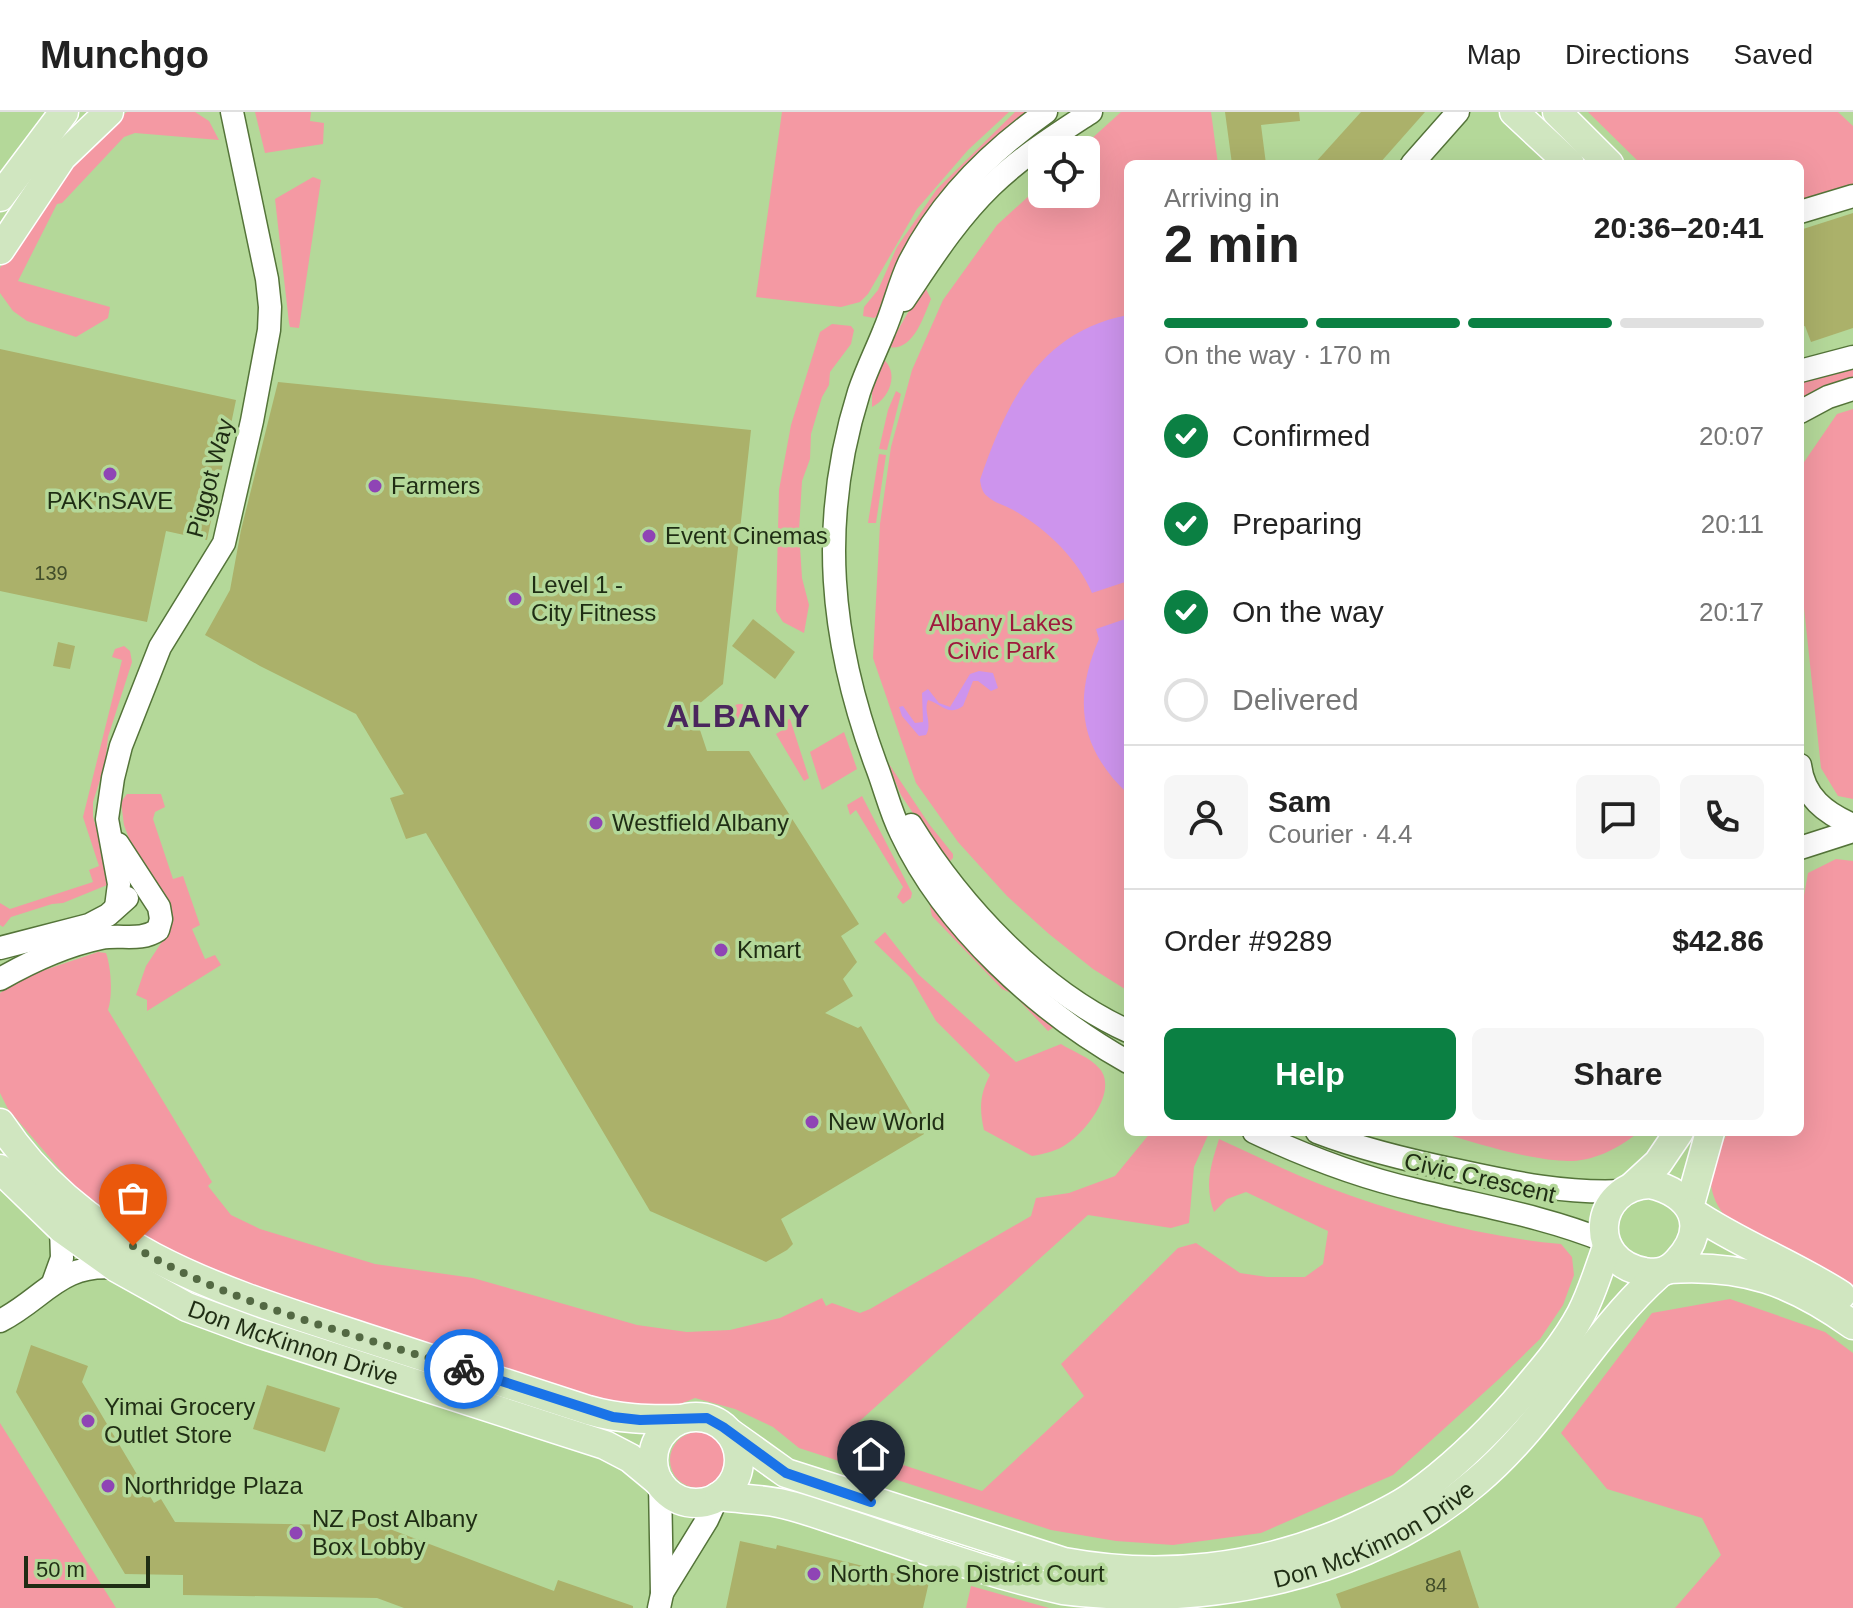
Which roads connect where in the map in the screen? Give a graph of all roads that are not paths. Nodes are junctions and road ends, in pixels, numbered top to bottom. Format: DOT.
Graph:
graph roads {
  1 [pos="64,112"];
  2 [pos="109,112"];
  3 [pos="216,112"];
  4 [pos="232,112"];
  5 [pos="1046,112"];
  6 [pos="1091,112"];
  7 [pos="1458,112"];
  8 [pos="1514,112"];
  9 [pos="1557,112"];
  10 [pos="237,141"];
  11 [pos="1416,160"];
  12 [pos="1566,160"];
  13 [pos="1605,160"];
  14 [pos="1853,196"];
  15 [pos="0,197"];
  16 [pos="1804,211"];
  17 [pos="0,250"];
  18 [pos="887,324"];
  19 [pos="1853,357"];
  20 [pos="1804,370"];
  21 [pos="1853,389"];
  22 [pos="1804,410"];
  23 [pos="881,777"];
  24 [pos="1804,779"];
  25 [pos="109,808"];
  26 [pos="1853,825"];
  27 [pos="1853,831"];
  28 [pos="1804,847"];
  29 [pos="155,902"];
  30 [pos="116,907"];
  31 [pos="0,948"];
  32 [pos="0,979"];
  33 [pos="1124,1030"];
  34 [pos="1124,1059"];
  35 [pos="0,1123"];
  36 [pos="1263,1136"];
  37 [pos="1330,1136"];
  38 [pos="1676,1136"];
  39 [pos="1709,1136"];
  40 [pos="0,1169"];
  41 [pos="1628,1188"];
  42 [pos="1691,1208"];
  43 [pos="61,1228"];
  44 [pos="1606,1244"];
  45 [pos="117,1268"];
  46 [pos="1665,1271"];
  47 [pos="53,1283"];
  48 [pos="1853,1304"];
  49 [pos="0,1321"];
  50 [pos="1853,1325"];
  51 [pos="681,1419"];
  52 [pos="730,1433"];
  53 [pos="659,1482"];
  54 [pos="718,1496"];
  55 [pos="660,1601"];
  1 -- 15 [label="main road"];
  2 -- 17 [label="main road"];
  3 -- 10 [label="street, Piggot Way"];
  4 -- 10 [label="street, Piggot Way"];
  5 -- 18 [label="street"];
  6 -- 18 [label="street"];
  7 -- 11 [label="street"];
  8 -- 12 [label="main road"];
  9 -- 13 [label="main road"];
  10 -- 25 [label="street, Piggot Way"];
  14 -- 16 [label="street"];
  18 -- 23 [label="street"];
  19 -- 20 [label="street"];
  21 -- 22 [label="street"];
  23 -- 33 [label="street"];
  23 -- 34 [label="street"];
  24 -- 26 [label="street"];
  25 -- 29 [label="street, Piggot Way"];
  25 -- 30 [label="street, Piggot Way"];
  27 -- 28 [label="street"];
  29 -- 30 [label="street"];
  29 -- 32 [label="street"];
  30 -- 31 [label="street"];
  35 -- 51 [label="main road, Don McKinnon Drive"];
  36 -- 44 [label="street, Civic Crescent"];
  37 -- 41 [label="street, Civic Crescent"];
  38 -- 41 [label="main road"];
  39 -- 42 [label="main road"];
  40 -- 43 [label="main road, Don McKinnon Drive"];
  41 -- 42 [label="main road"];
  41 -- 44 [label="main road"];
  42 -- 46 [label="main road"];
  42 -- 48 [label="main road"];
  43 -- 45 [label="main road, Don McKinnon Drive"];
  43 -- 47 [label="street"];
  44 -- 46 [label="main road"];
  44 -- 52 [label="main road, Don McKinnon Drive"];
  45 -- 47 [label="street"];
  45 -- 53 [label="main road, Don McKinnon Drive"];
  46 -- 50 [label="main road"];
  46 -- 54 [label="main road, Don McKinnon Drive"];
  47 -- 49 [label="street"];
  51 -- 52 [label="main road"];
  51 -- 53 [label="main road"];
  52 -- 54 [label="main road"];
  53 -- 54 [label="main road"];
  53 -- 55 [label="street"];
  54 -- 55 [label="street"];
}
